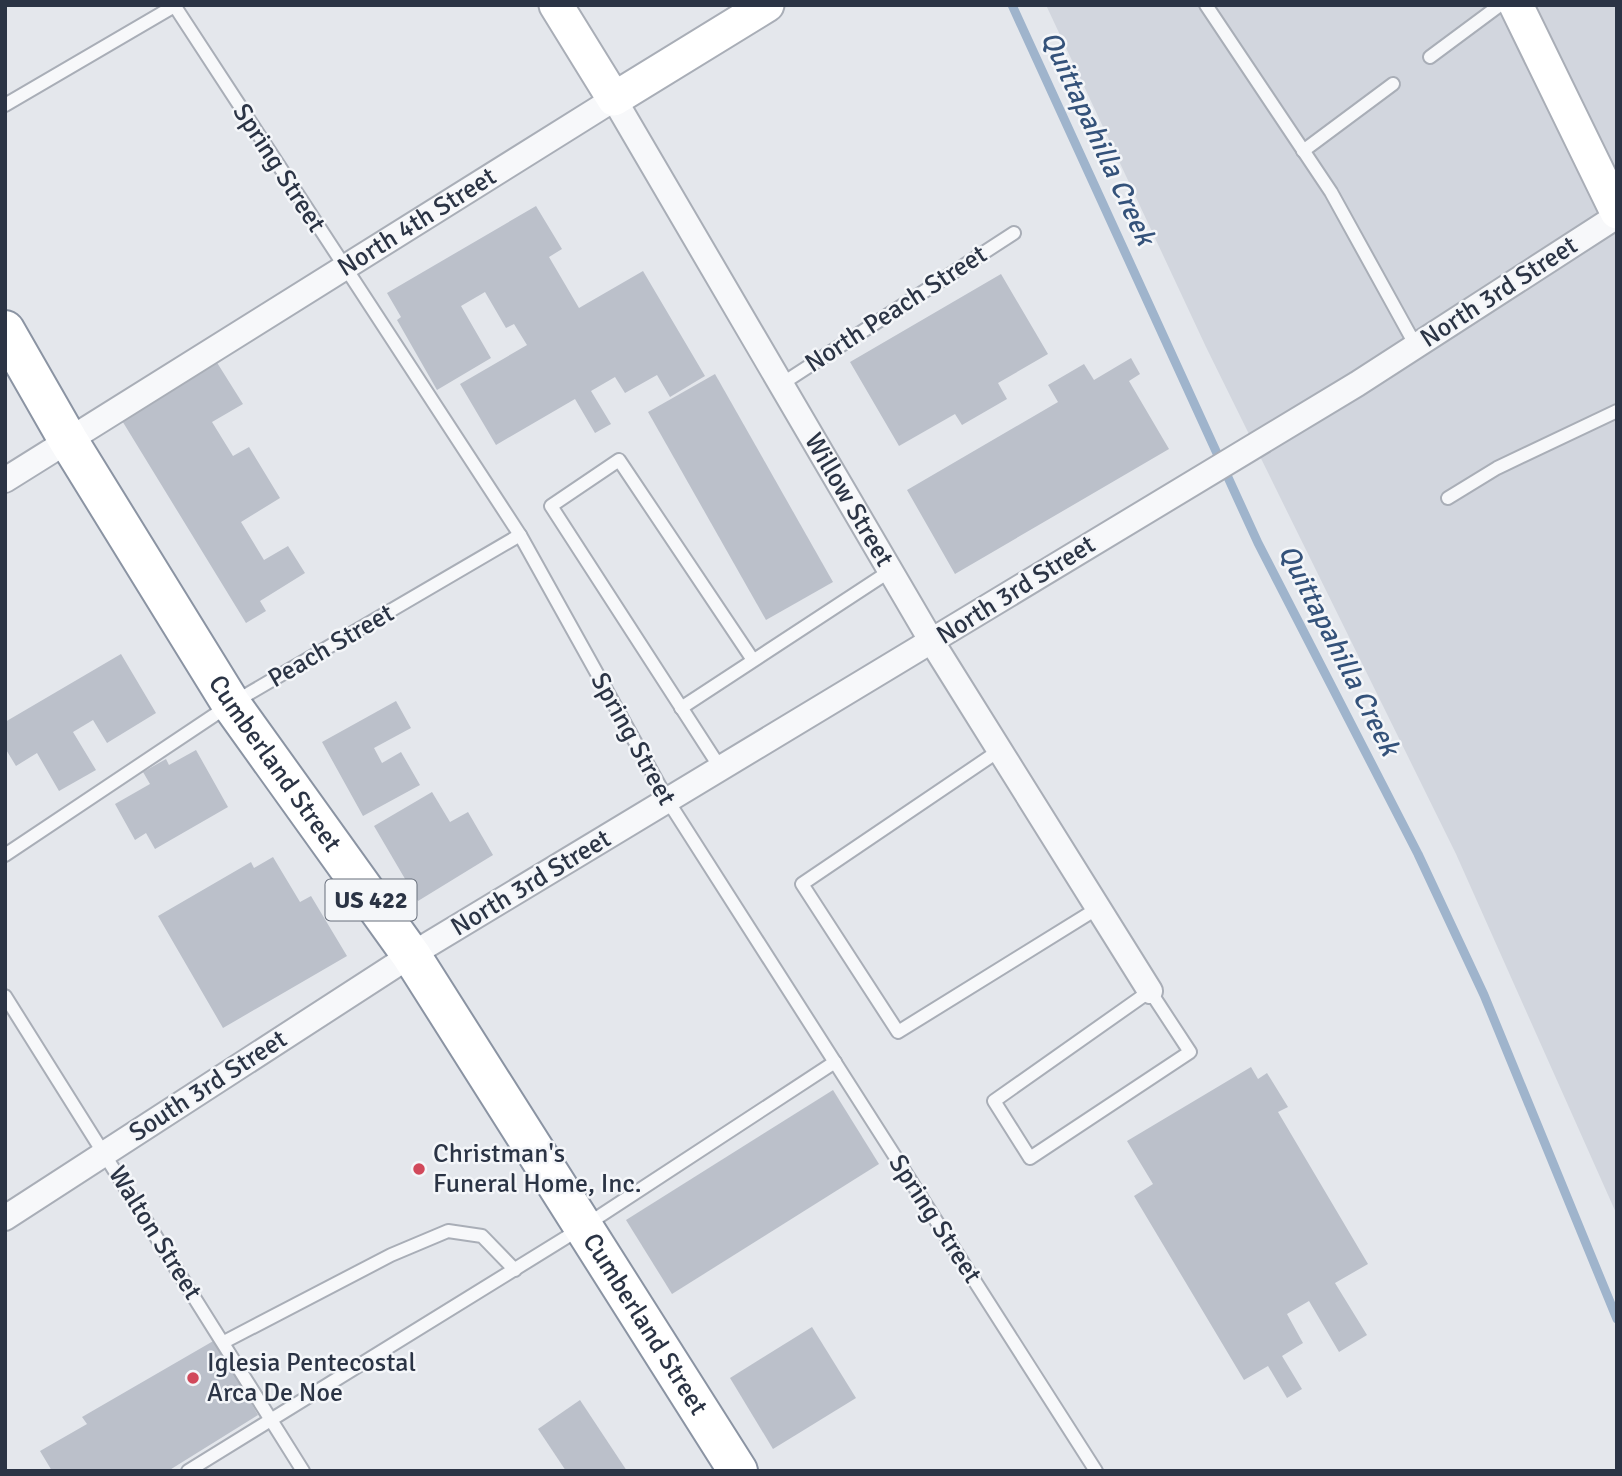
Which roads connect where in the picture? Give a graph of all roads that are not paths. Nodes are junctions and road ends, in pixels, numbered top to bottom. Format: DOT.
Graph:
graph roads {
  1 [pos="556,5"];
  2 [pos="767,5"];
  3 [pos="1206,5"];
  4 [pos="1500,5"];
  5 [pos="1516,5"];
  6 [pos="175,6"];
  7 [pos="1430,57"];
  8 [pos="1393,84"];
  9 [pos="614,99"];
  10 [pos="5,105"];
  11 [pos="1303,151"];
  12 [pos="1617,214"];
  13 [pos="1014,233"];
  14 [pos="344,268"];
  15 [pos="5,330"];
  16 [pos="1416,346"];
  17 [pos="779,385"];
  18 [pos="1617,411"];
  19 [pos="68,440"];
  20 [pos="5,480"];
  21 [pos="1448,498"];
  22 [pos="520,534"];
  23 [pos="890,571"];
  24 [pos="932,642"];
  25 [pos="753,660"];
  26 [pos="231,705"];
  27 [pos="681,708"];
  28 [pos="1000,750"];
  29 [pos="720,769"];
  30 [pos="668,801"];
  31 [pos="5,855"];
  32 [pos="1098,908"];
  33 [pos="411,955"];
  34 [pos="1150,991"];
  35 [pos="5,996"];
  36 [pos="835,1062"];
  37 [pos="105,1153"];
  38 [pos="5,1218"];
  39 [pos="583,1227"];
  40 [pos="515,1270"];
  41 [pos="224,1342"];
  42 [pos="272,1421"];
  43 [pos="188,1471"];
  44 [pos="303,1471"];
  45 [pos="738,1471"];
  46 [pos="1096,1471"];
  1 -- 9 [label="street, Willow Street"];
  2 -- 9 [label="street, North 4th Street"];
  3 -- 11 [label="lane"];
  4 -- 7 [label="lane"];
  5 -- 12 [label="street"];
  6 -- 10 [label="lane"];
  6 -- 14 [label="lane, Spring Street"];
  8 -- 11 [label="lane"];
  9 -- 14 [label="street, North 4th Street"];
  9 -- 17 [label="street, Willow Street"];
  11 -- 16 [label="lane"];
  12 -- 16 [label="street, North 3rd Street"];
  13 -- 17 [label="lane, North Peach Street"];
  14 -- 19 [label="street, North 4th Street"];
  14 -- 22 [label="lane, Spring Street"];
  15 -- 19 [label="highway, Cumberland Street / US 422"];
  16 -- 24 [label="street, North 3rd Street"];
  17 -- 23 [label="street, Willow Street"];
  18 -- 21 [label="lane"];
  19 -- 20 [label="street, North 4th Street"];
  19 -- 26 [label="highway, Cumberland Street / US 422"];
  22 -- 26 [label="lane, Peach Street"];
  22 -- 30 [label="lane, Spring Street"];
  23 -- 24 [label="street, Willow Street"];
  23 -- 25 [label="lane"];
  24 -- 28 [label="street, Willow Street"];
  24 -- 29 [label="street, North 3rd Street"];
  25 -- 27 [label="lane"];
  25 -- 27 [label="lane"];
  26 -- 31 [label="lane, Peach Street"];
  26 -- 33 [label="highway, Cumberland Street / US 422"];
  27 -- 29 [label="lane"];
  28 -- 32 [label="street, Willow Street"];
  28 -- 32 [label="lane"];
  29 -- 30 [label="street, North 3rd Street"];
  30 -- 33 [label="street, North 3rd Street"];
  30 -- 36 [label="lane, Spring Street"];
  32 -- 34 [label="street, Willow Street"];
  33 -- 37 [label="street, South 3rd Street"];
  33 -- 39 [label="highway, Cumberland Street / US 422"];
  34 -- 34 [label="lane"];
  35 -- 37 [label="lane, Walton Street"];
  36 -- 39 [label="lane"];
  36 -- 46 [label="lane, Spring Street"];
  37 -- 38 [label="street, South 3rd Street"];
  37 -- 41 [label="lane, Walton Street"];
  39 -- 40 [label="lane"];
  39 -- 45 [label="highway, Cumberland Street / US 422"];
  40 -- 41 [label="lane"];
  40 -- 42 [label="lane"];
  41 -- 42 [label="lane, Walton Street"];
  42 -- 43 [label="lane"];
  42 -- 44 [label="lane, Walton Street"];
}
